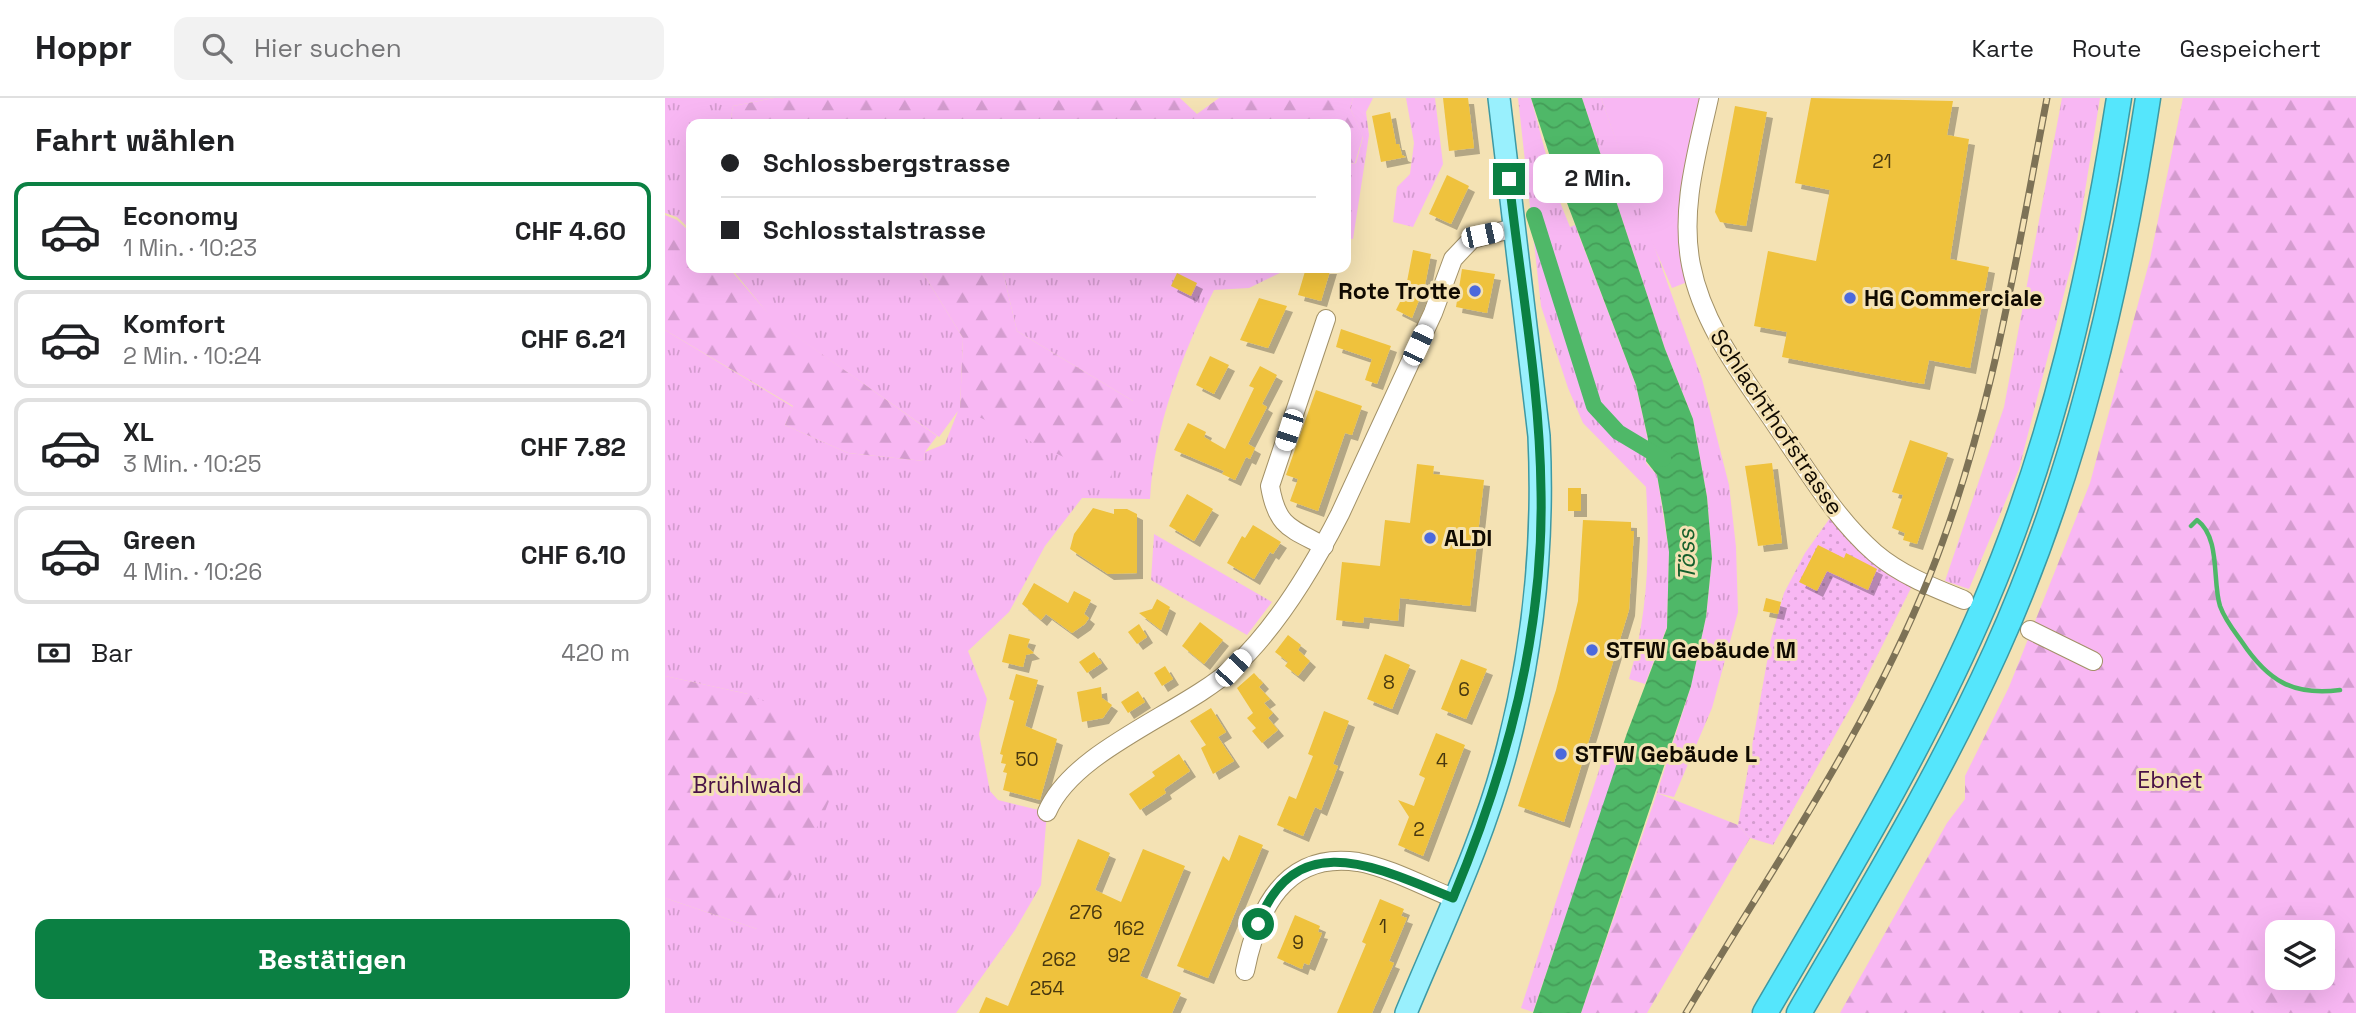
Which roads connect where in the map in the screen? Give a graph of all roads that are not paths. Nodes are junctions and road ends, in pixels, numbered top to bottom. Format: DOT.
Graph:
graph roads {
  1 [pos="1499,98"];
  2 [pos="1709,98"];
  3 [pos="2119,98"];
  4 [pos="2148,98"];
  5 [pos="1514,228"];
  6 [pos="1326,319"];
  7 [pos="1324,546"];
  8 [pos="1964,600"];
  9 [pos="2030,629"];
  10 [pos="2093,662"];
  11 [pos="1047,812"];
  12 [pos="1453,898"];
  13 [pos="1245,971"];
  14 [pos="1406,1013"];
  15 [pos="1765,1013"];
  16 [pos="1798,1013"];
  1 -- 5 [label="main road"];
  2 -- 8 [label="street, Schlachthofstrasse"];
  3 -- 15 [label="highway"];
  4 -- 16 [label="highway"];
  5 -- 7 [label="street"];
  5 -- 12 [label="main road"];
  6 -- 7 [label="street"];
  7 -- 11 [label="street"];
  9 -- 10 [label="street"];
  12 -- 13 [label="street"];
  12 -- 14 [label="main road"];
}
